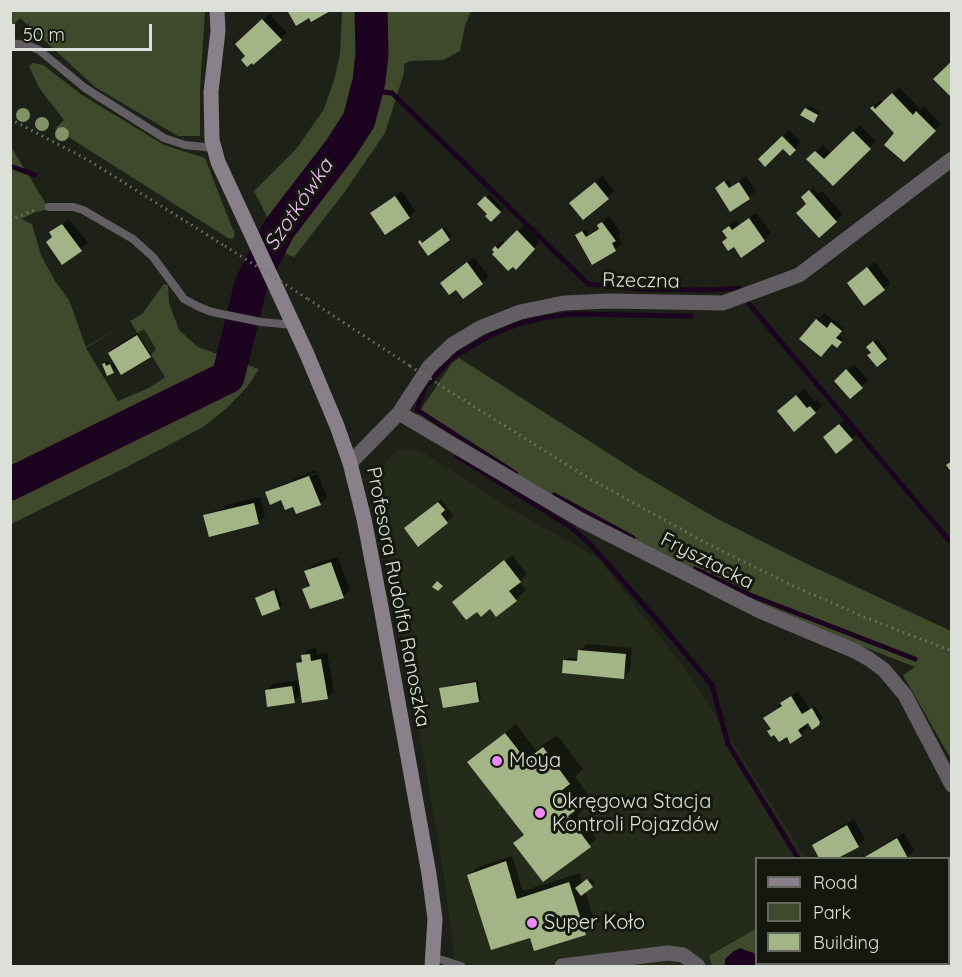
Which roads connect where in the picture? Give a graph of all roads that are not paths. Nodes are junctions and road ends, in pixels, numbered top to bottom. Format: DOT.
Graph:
graph roads {
  1 [pos="217,10"];
  2 [pos="10,43"];
  3 [pos="214,148"];
  4 [pos="951,159"];
  5 [pos="49,207"];
  6 [pos="293,325"];
  7 [pos="399,413"];
  8 [pos="350,463"];
  9 [pos="951,785"];
  10 [pos="432,962"];
  11 [pos="460,966"];
  12 [pos="561,966"];
  13 [pos="698,966"];
  1 -- 3 [label="street, Profesora Rudolfa Ranoszka"];
  2 -- 3 [label="lane"];
  3 -- 6 [label="street, Profesora Rudolfa Ranoszka, bridge"];
  4 -- 7 [label="street, Rzeczna"];
  5 -- 6 [label="lane"];
  6 -- 8 [label="street, Profesora Rudolfa Ranoszka"];
  7 -- 8 [label="street, Rzeczna"];
  7 -- 9 [label="street, Frysztacka"];
  8 -- 10 [label="street, Profesora Rudolfa Ranoszka"];
  10 -- 11 [label="lane"];
  12 -- 13 [label="street"];
}
